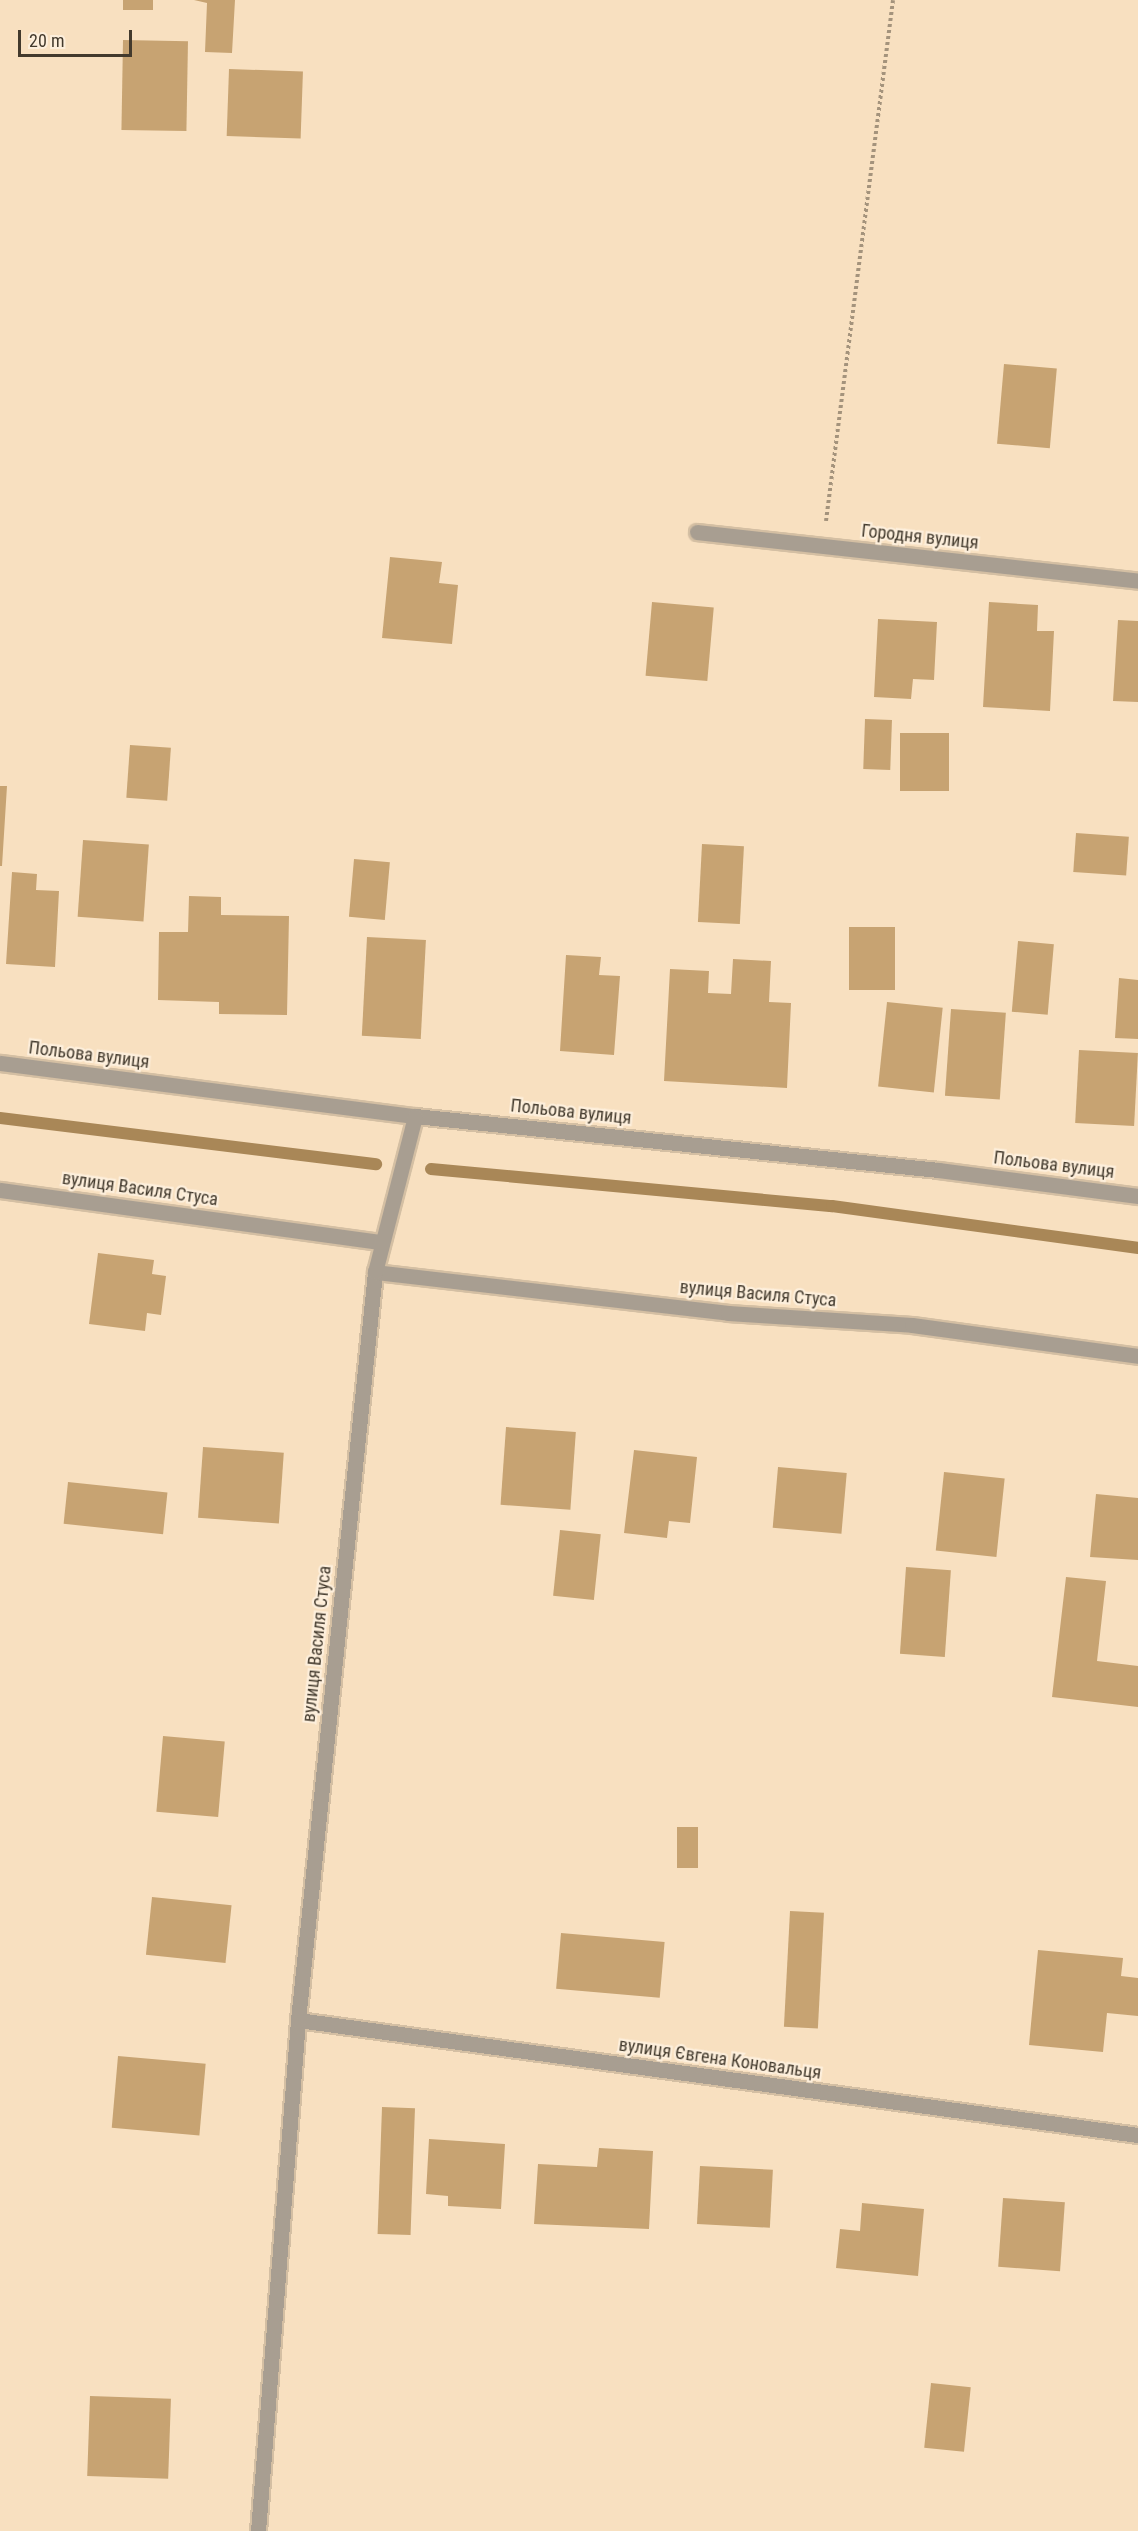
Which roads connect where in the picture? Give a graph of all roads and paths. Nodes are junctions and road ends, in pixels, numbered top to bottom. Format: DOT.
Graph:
graph roads {
  1 [pos="893,0"];
  2 [pos="697,532"];
  3 [pos="823,546"];
  4 [pos="1138,580"];
  5 [pos="0,1063"];
  6 [pos="416,1116"];
  7 [pos="0,1190"];
  8 [pos="1138,1196"];
  9 [pos="381,1242"];
  10 [pos="375,1272"];
  11 [pos="1138,1356"];
  12 [pos="297,2020"];
  13 [pos="1138,2135"];
  14 [pos="258,2531"];
  1 -- 3 [label="path"];
  2 -- 3 [label="street, Городня вулиця"];
  3 -- 4 [label="street, Городня вулиця"];
  5 -- 6 [label="street, Польова вулиця"];
  6 -- 8 [label="street, Польова вулиця"];
  6 -- 9 [label="street, вулиця Василя Стуса"];
  7 -- 9 [label="street, вулиця Василя Стуса"];
  9 -- 10 [label="street, вулиця Василя Стуса"];
  10 -- 11 [label="street, вулиця Василя Стуса"];
  10 -- 12 [label="street, вулиця Василя Стуса"];
  12 -- 13 [label="street, вулиця Євгена Коновальця"];
  12 -- 14 [label="street, вулиця Василя Стуса"];
}
